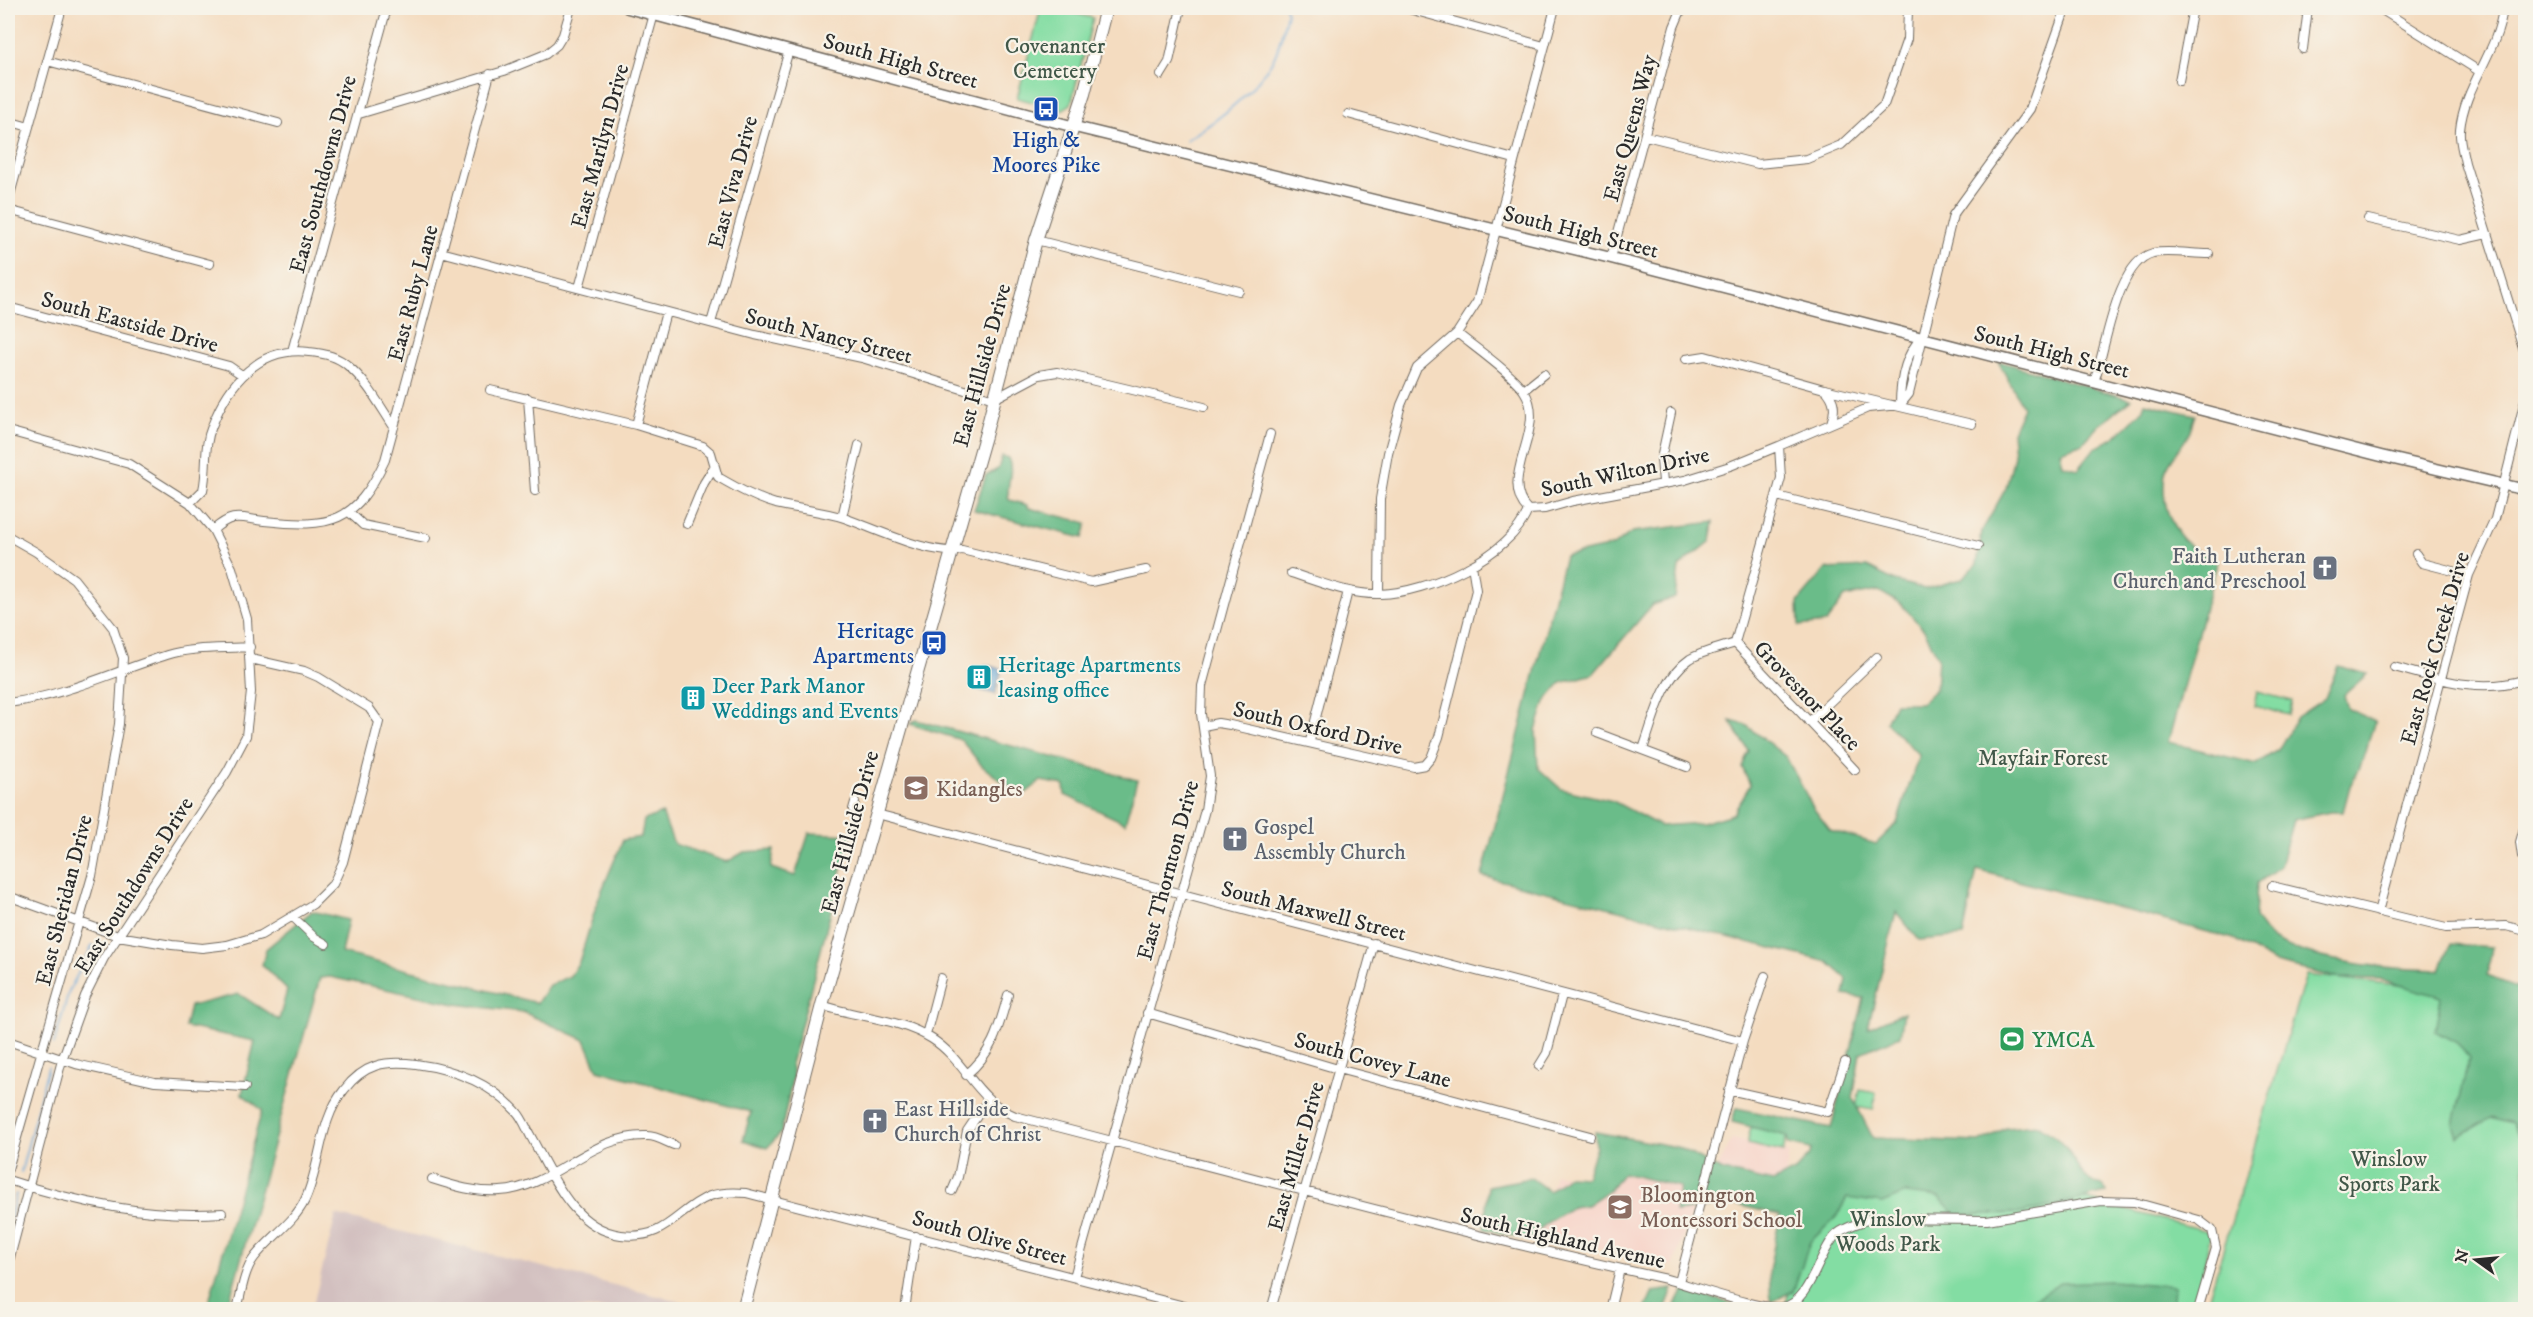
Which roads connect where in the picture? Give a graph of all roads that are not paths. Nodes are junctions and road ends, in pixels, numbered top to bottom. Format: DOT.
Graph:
graph roads {
  1 [pos="62,8"];
  2 [pos="387,8"];
  3 [pos="571,8"];
  4 [pos="628,8"];
  5 [pos="1106,8"];
  6 [pos="1181,8"];
  7 [pos="1405,8"];
  8 [pos="1555,8"];
  9 [pos="1682,8"];
  10 [pos="1908,8"];
  11 [pos="2066,8"];
  12 [pos="2193,8"];
  13 [pos="2308,8"];
  14 [pos="2379,8"];
  15 [pos="2503,8"];
  16 [pos="650,11"];
  17 [pos="1544,46"];
  18 [pos="2303,49"];
  19 [pos="789,50"];
  20 [pos="47,61"];
  21 [pos="2479,71"];
  22 [pos="490,75"];
  23 [pos="1161,75"];
  24 [pos="2179,81"];
  25 [pos="359,114"];
  26 [pos="1348,114"];
  27 [pos="8,121"];
  28 [pos="278,123"];
  29 [pos="1071,126"];
  30 [pos="29,127"];
  31 [pos="1646,136"];
  32 [pos="1514,159"];
  33 [pos="8,202"];
  34 [pos="8,210"];
  35 [pos="2368,219"];
  36 [pos="1496,230"];
  37 [pos="2487,234"];
  38 [pos="1036,240"];
  39 [pos="441,252"];
  40 [pos="2209,254"];
  41 [pos="1611,258"];
  42 [pos="210,264"];
  43 [pos="579,288"];
  44 [pos="1239,291"];
  45 [pos="8,307"];
  46 [pos="666,312"];
  47 [pos="711,323"];
  48 [pos="1457,333"];
  49 [pos="1921,338"];
  50 [pos="292,351"];
  51 [pos="2526,357"];
  52 [pos="1686,359"];
  53 [pos="1544,374"];
  54 [pos="242,375"];
  55 [pos="2094,382"];
  56 [pos="1824,389"];
  57 [pos="490,390"];
  58 [pos="1524,390"];
  59 [pos="2526,396"];
  60 [pos="528,398"];
  61 [pos="994,399"];
  62 [pos="1900,405"];
  63 [pos="1204,407"];
  64 [pos="1671,413"];
  65 [pos="1831,423"];
  66 [pos="1972,424"];
  67 [pos="636,425"];
  68 [pos="394,427"];
  69 [pos="8,431"];
  70 [pos="1270,434"];
  71 [pos="860,445"];
  72 [pos="1779,446"];
  73 [pos="714,467"];
  74 [pos="1663,482"];
  75 [pos="2505,485"];
  76 [pos="2526,490"];
  77 [pos="536,491"];
  78 [pos="1777,496"];
  79 [pos="190,502"];
  80 [pos="1528,510"];
  81 [pos="349,512"];
  82 [pos="842,517"];
  83 [pos="687,524"];
  84 [pos="213,530"];
  85 [pos="8,536"];
  86 [pos="426,538"];
  87 [pos="1978,546"];
  88 [pos="952,552"];
  89 [pos="2416,554"];
  90 [pos="1472,565"];
  91 [pos="1146,570"];
  92 [pos="1291,573"];
  93 [pos="2469,576"];
  94 [pos="1348,591"];
  95 [pos="1379,594"];
  96 [pos="1735,644"];
  97 [pos="250,647"];
  98 [pos="1877,657"];
  99 [pos="251,659"];
  100 [pos="2394,668"];
  101 [pos="123,671"];
  102 [pos="2442,680"];
  103 [pos="2526,680"];
  104 [pos="8,703"];
  105 [pos="1809,722"];
  106 [pos="1203,726"];
  107 [pos="1597,733"];
  108 [pos="1310,741"];
  109 [pos="1643,750"];
  110 [pos="1687,767"];
  111 [pos="1855,770"];
  112 [pos="877,814"];
  113 [pos="2526,821"];
  114 [pos="2522,856"];
  115 [pos="2272,886"];
  116 [pos="1180,895"];
  117 [pos="8,896"];
  118 [pos="2378,912"];
  119 [pos="293,917"];
  120 [pos="79,923"];
  121 [pos="2526,931"];
  122 [pos="118,936"];
  123 [pos="1374,943"];
  124 [pos="326,944"];
  125 [pos="1765,976"];
  126 [pos="941,978"];
  127 [pos="1008,995"];
  128 [pos="1562,995"];
  129 [pos="822,1005"];
  130 [pos="1147,1013"];
  131 [pos="926,1035"];
  132 [pos="8,1041"];
  133 [pos="1743,1041"];
  134 [pos="39,1052"];
  135 [pos="62,1060"];
  136 [pos="1845,1062"];
  137 [pos="1539,1066"];
  138 [pos="1338,1069"];
  139 [pos="966,1075"];
  140 [pos="245,1087"];
  141 [pos="1729,1090"];
  142 [pos="988,1100"];
  143 [pos="1590,1136"];
  144 [pos="1111,1141"];
  145 [pos="674,1145"];
  146 [pos="8,1169"];
  147 [pos="552,1173"];
  148 [pos="432,1179"];
  149 [pos="8,1180"];
  150 [pos="30,1188"];
  151 [pos="1305,1190"];
  152 [pos="952,1191"];
  153 [pos="772,1198"];
  154 [pos="222,1213"];
  155 [pos="916,1236"];
  156 [pos="8,1265"];
  157 [pos="1620,1269"];
  158 [pos="1074,1277"];
  159 [pos="1679,1282"];
  160 [pos="237,1310"];
  161 [pos="743,1310"];
  162 [pos="905,1310"];
  163 [pos="1200,1310"];
  164 [pos="1271,1310"];
  165 [pos="1610,1310"];
  166 [pos="2198,1310"];
  1 -- 20 [label="street"];
  2 -- 25 [label="street, East Southdowns Drive"];
  3 -- 22 [label="street"];
  4 -- 16 [label="street, South High Street"];
  5 -- 29 [label="main road, East Hillside Drive"];
  6 -- 23 [label="street"];
  7 -- 17 [label="street"];
  8 -- 17 [label="street"];
  9 -- 31 [label="street, East Queens Way"];
  10 -- 31 [label="street"];
  11 -- 49 [label="street"];
  12 -- 24 [label="street"];
  13 -- 18 [label="street"];
  14 -- 21 [label="street"];
  15 -- 21 [label="street"];
  16 -- 19 [label="street, South High Street"];
  16 -- 43 [label="street, East Marilyn Drive"];
  17 -- 32 [label="street"];
  19 -- 29 [label="street, South High Street"];
  19 -- 47 [label="street, East Viva Drive"];
  20 -- 28 [label="street"];
  20 -- 30 [label="street"];
  21 -- 37 [label="street"];
  22 -- 25 [label="street"];
  22 -- 39 [label="street, East Ruby Lane"];
  25 -- 50 [label="street, East Southdowns Drive"];
  26 -- 32 [label="street"];
  27 -- 30 [label="street"];
  29 -- 36 [label="street, South High Street"];
  29 -- 38 [label="main road, East Hillside Drive"];
  30 -- 33 [label="street"];
  31 -- 41 [label="street, East Queens Way"];
  32 -- 36 [label="street"];
  34 -- 42 [label="street"];
  35 -- 37 [label="street"];
  36 -- 41 [label="street, South High Street"];
  36 -- 48 [label="street"];
  37 -- 51 [label="street"];
  38 -- 44 [label="street"];
  38 -- 61 [label="main road, East Hillside Drive"];
  39 -- 43 [label="street, South Nancy Street"];
  39 -- 68 [label="street, East Ruby Lane"];
  40 -- 55 [label="street"];
  41 -- 49 [label="street, South High Street"];
  43 -- 46 [label="street, South Nancy Street"];
  45 -- 54 [label="street, South Eastside Drive"];
  46 -- 47 [label="street, South Nancy Street"];
  46 -- 67 [label="street"];
  47 -- 61 [label="street, South Nancy Street"];
  48 -- 58 [label="street"];
  48 -- 95 [label="street"];
  49 -- 55 [label="street, South High Street"];
  49 -- 62 [label="street"];
  50 -- 54 [label="street"];
  50 -- 68 [label="street"];
  52 -- 56 [label="street"];
  53 -- 58 [label="street"];
  54 -- 79 [label="street"];
  55 -- 75 [label="street, South High Street"];
  56 -- 62 [label="street"];
  56 -- 65 [label="street"];
  57 -- 60 [label="street"];
  58 -- 80 [label="street"];
  59 -- 75 [label="street, East Rock Creek Drive"];
  60 -- 67 [label="street"];
  60 -- 77 [label="street"];
  61 -- 63 [label="street"];
  61 -- 88 [label="main road, East Hillside Drive"];
  62 -- 65 [label="street, South Wilton Drive"];
  62 -- 66 [label="street"];
  64 -- 74 [label="street"];
  65 -- 72 [label="street, South Wilton Drive"];
  67 -- 73 [label="street"];
  68 -- 81 [label="street, East Ruby Lane"];
  69 -- 79 [label="street"];
  70 -- 106 [label="street, East Thornton Drive"];
  71 -- 82 [label="street"];
  72 -- 74 [label="street, South Wilton Drive"];
  72 -- 78 [label="street"];
  73 -- 82 [label="street"];
  73 -- 83 [label="street"];
  74 -- 80 [label="street, South Wilton Drive"];
  75 -- 76 [label="street, South High Street"];
  75 -- 93 [label="street, East Rock Creek Drive"];
  78 -- 87 [label="street"];
  78 -- 96 [label="street"];
  79 -- 84 [label="street"];
  80 -- 90 [label="street, South Wilton Drive"];
  81 -- 84 [label="street"];
  81 -- 86 [label="street"];
  82 -- 88 [label="street"];
  84 -- 97 [label="street, East Southdowns Drive"];
  85 -- 101 [label="street, East Sheridan Drive"];
  88 -- 91 [label="street"];
  88 -- 112 [label="main road, East Hillside Drive"];
  89 -- 93 [label="street"];
  90 -- 95 [label="street, South Wilton Drive"];
  90 -- 108 [label="street, South Oxford Drive"];
  92 -- 94 [label="street, South Wilton Drive"];
  93 -- 102 [label="street, East Rock Creek Drive"];
  94 -- 95 [label="street, South Wilton Drive"];
  94 -- 108 [label="street"];
  96 -- 105 [label="street, Grovesnor Place"];
  96 -- 109 [label="street"];
  97 -- 99 [label="street, East Southdowns Drive"];
  97 -- 101 [label="street"];
  98 -- 105 [label="street"];
  99 -- 119 [label="street"];
  99 -- 122 [label="street, East Southdowns Drive"];
  100 -- 102 [label="street"];
  101 -- 104 [label="street"];
  101 -- 120 [label="street, East Sheridan Drive"];
  102 -- 103 [label="street"];
  102 -- 118 [label="street, East Rock Creek Drive"];
  105 -- 111 [label="street, Grovesnor Place"];
  106 -- 108 [label="street, South Oxford Drive"];
  106 -- 116 [label="street, East Thornton Drive"];
  107 -- 109 [label="street"];
  109 -- 110 [label="street"];
  112 -- 116 [label="street, South Maxwell Street"];
  112 -- 129 [label="main road, East Hillside Drive"];
  113 -- 114 [label="street"];
  115 -- 118 [label="street"];
  116 -- 123 [label="street, South Maxwell Street"];
  116 -- 130 [label="street, East Thornton Drive"];
  117 -- 120 [label="street"];
  118 -- 121 [label="street"];
  119 -- 122 [label="street"];
  119 -- 124 [label="street"];
  120 -- 122 [label="street"];
  120 -- 134 [label="street, East Sheridan Drive"];
  122 -- 135 [label="street, East Southdowns Drive"];
  123 -- 128 [label="street, South Maxwell Street"];
  123 -- 138 [label="street, East Miller Drive"];
  125 -- 133 [label="street"];
  126 -- 131 [label="street"];
  127 -- 139 [label="street"];
  128 -- 133 [label="street, South Maxwell Street"];
  128 -- 137 [label="street"];
  129 -- 131 [label="street, South Highland Avenue"];
  129 -- 153 [label="main road, East Hillside Drive"];
  130 -- 138 [label="street, South Covey Lane"];
  130 -- 144 [label="street, East Thornton Drive"];
  131 -- 139 [label="street, South Highland Avenue"];
  132 -- 134 [label="street"];
  133 -- 141 [label="street"];
  134 -- 135 [label="street"];
  134 -- 146 [label="street, East Sheridan Drive"];
  135 -- 140 [label="street"];
  135 -- 150 [label="street, East Southdowns Drive"];
  136 -- 141 [label="street"];
  138 -- 143 [label="street, South Covey Lane"];
  138 -- 151 [label="street, East Miller Drive"];
  139 -- 142 [label="street, South Highland Avenue"];
  141 -- 159 [label="street"];
  142 -- 144 [label="street, South Highland Avenue"];
  142 -- 152 [label="street"];
  144 -- 151 [label="street, South Highland Avenue"];
  144 -- 158 [label="street, East Thornton Drive"];
  145 -- 147 [label="street"];
  147 -- 148 [label="street"];
  147 -- 153 [label="street, South Olive Street"];
  147 -- 160 [label="street, South Olive Street"];
  149 -- 150 [label="street"];
  150 -- 154 [label="street"];
  150 -- 156 [label="street, East Southdowns Drive"];
  151 -- 157 [label="street, South Highland Avenue"];
  151 -- 164 [label="street, East Miller Drive"];
  153 -- 155 [label="street, South Olive Street"];
  153 -- 161 [label="main road, East Hillside Drive"];
  155 -- 158 [label="street, South Olive Street"];
  155 -- 162 [label="street"];
  157 -- 159 [label="street, South Highland Avenue"];
  157 -- 165 [label="street"];
  158 -- 163 [label="street, South Olive Street"];
  159 -- 166 [label="street, South Highland Avenue"];
}
